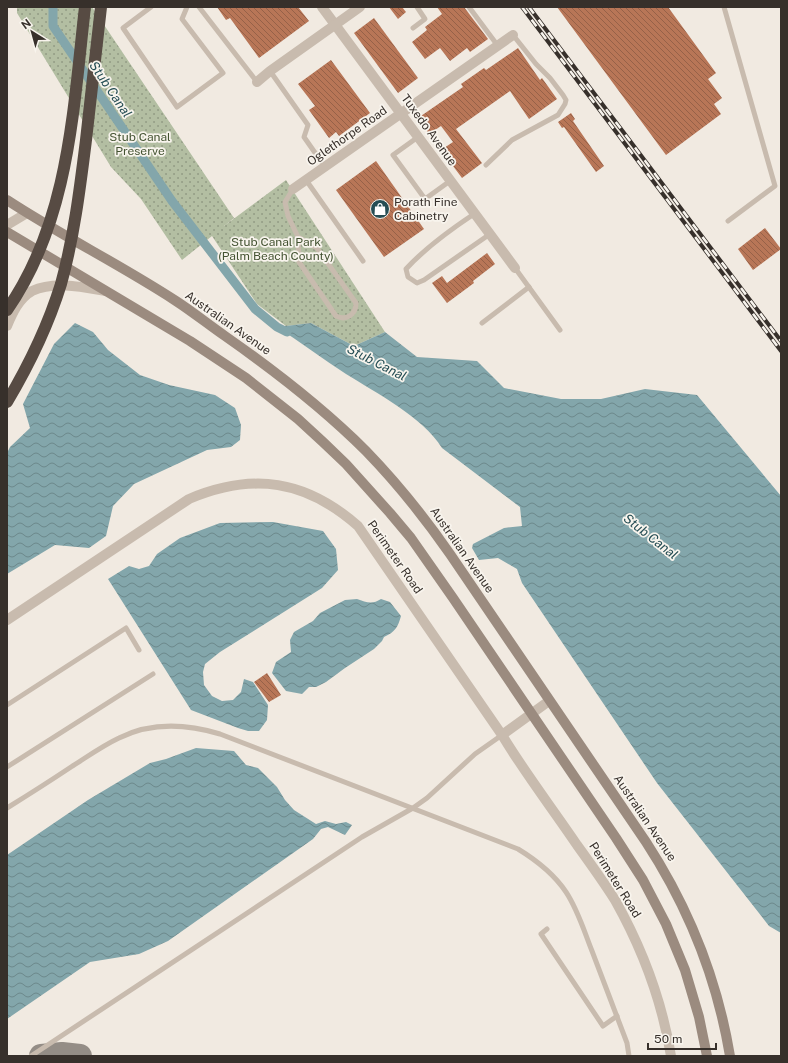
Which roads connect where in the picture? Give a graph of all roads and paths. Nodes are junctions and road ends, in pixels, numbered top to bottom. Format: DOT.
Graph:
graph roads {
  1 [pos="85,7"];
  2 [pos="102,7"];
  3 [pos="151,7"];
  4 [pos="187,7"];
  5 [pos="199,7"];
  6 [pos="322,7"];
  7 [pos="360,7"];
  8 [pos="417,7"];
  9 [pos="469,7"];
  10 [pos="724,7"];
  11 [pos="335,25"];
  12 [pos="412,28"];
  13 [pos="513,35"];
  14 [pos="498,46"];
  15 [pos="270,71"];
  16 [pos="257,82"];
  17 [pos="401,114"];
  18 [pos="418,137"];
  19 [pos="486,165"];
  20 [pos="325,167"];
  21 [pos="306,180"];
  22 [pos="450,181"];
  23 [pos="293,189"];
  24 [pos="7,200"];
  25 [pos="27,213"];
  26 [pos="474,214"];
  27 [pos="728,221"];
  28 [pos="7,225"];
  29 [pos="7,232"];
  30 [pos="490,234"];
  31 [pos="298,237"];
  32 [pos="362,261"];
  33 [pos="515,268"];
  34 [pos="529,288"];
  35 [pos="107,291"];
  36 [pos="7,310"];
  37 [pos="482,323"];
  38 [pos="7,326"];
  39 [pos="560,330"];
  40 [pos="7,402"];
  41 [pos="7,620"];
  42 [pos="139,650"];
  43 [pos="153,674"];
  44 [pos="549,701"];
  45 [pos="7,705"];
  46 [pos="531,714"];
  47 [pos="502,735"];
  48 [pos="7,767"];
  49 [pos="7,808"];
  50 [pos="412,808"];
  51 [pos="547,929"];
  52 [pos="617,1016"];
  53 [pos="31,1056"];
  54 [pos="629,1056"];
  55 [pos="671,1056"];
  56 [pos="707,1056"];
  57 [pos="730,1056"];
  1 -- 36 [label="highway, bridge"];
  2 -- 40 [label="highway, bridge"];
  3 -- 4 [label="lane"];
  5 -- 16 [label="lane"];
  6 -- 11 [label="street, Tuxedo Avenue"];
  7 -- 11 [label="street"];
  8 -- 12 [label="lane"];
  9 -- 14 [label="lane"];
  10 -- 27 [label="lane"];
  11 -- 15 [label="street"];
  11 -- 17 [label="street, Tuxedo Avenue"];
  13 -- 14 [label="street, Oglethorpe Road"];
  13 -- 19 [label="lane"];
  14 -- 17 [label="street, Oglethorpe Road"];
  15 -- 16 [label="street"];
  15 -- 20 [label="lane"];
  17 -- 18 [label="street, Tuxedo Avenue"];
  17 -- 20 [label="street, Oglethorpe Road"];
  18 -- 22 [label="street, Tuxedo Avenue"];
  18 -- 22 [label="lane"];
  20 -- 21 [label="street, Oglethorpe Road"];
  21 -- 23 [label="street, Oglethorpe Road"];
  21 -- 32 [label="lane"];
  22 -- 26 [label="street, Tuxedo Avenue"];
  23 -- 31 [label="lane"];
  24 -- 25 [label="main road, Australian Avenue"];
  25 -- 28 [label="street"];
  25 -- 44 [label="main road, Australian Avenue"];
  26 -- 30 [label="street, Tuxedo Avenue"];
  26 -- 30 [label="lane"];
  29 -- 35 [label="main road"];
  30 -- 33 [label="street, Tuxedo Avenue"];
  31 -- 31 [label="lane"];
  33 -- 34 [label="lane"];
  34 -- 37 [label="lane"];
  34 -- 39 [label="lane"];
  35 -- 38 [label="street"];
  35 -- 46 [label="main road"];
  41 -- 47 [label="street, Perimeter Road"];
  42 -- 45 [label="lane"];
  43 -- 48 [label="lane"];
  44 -- 46 [label="street"];
  44 -- 57 [label="main road, Australian Avenue"];
  46 -- 47 [label="street"];
  46 -- 56 [label="main road"];
  47 -- 50 [label="lane"];
  47 -- 55 [label="street, Perimeter Road"];
  49 -- 50 [label="lane"];
  50 -- 52 [label="lane"];
  50 -- 53 [label="lane"];
  51 -- 52 [label="lane"];
  52 -- 54 [label="lane"];
}
